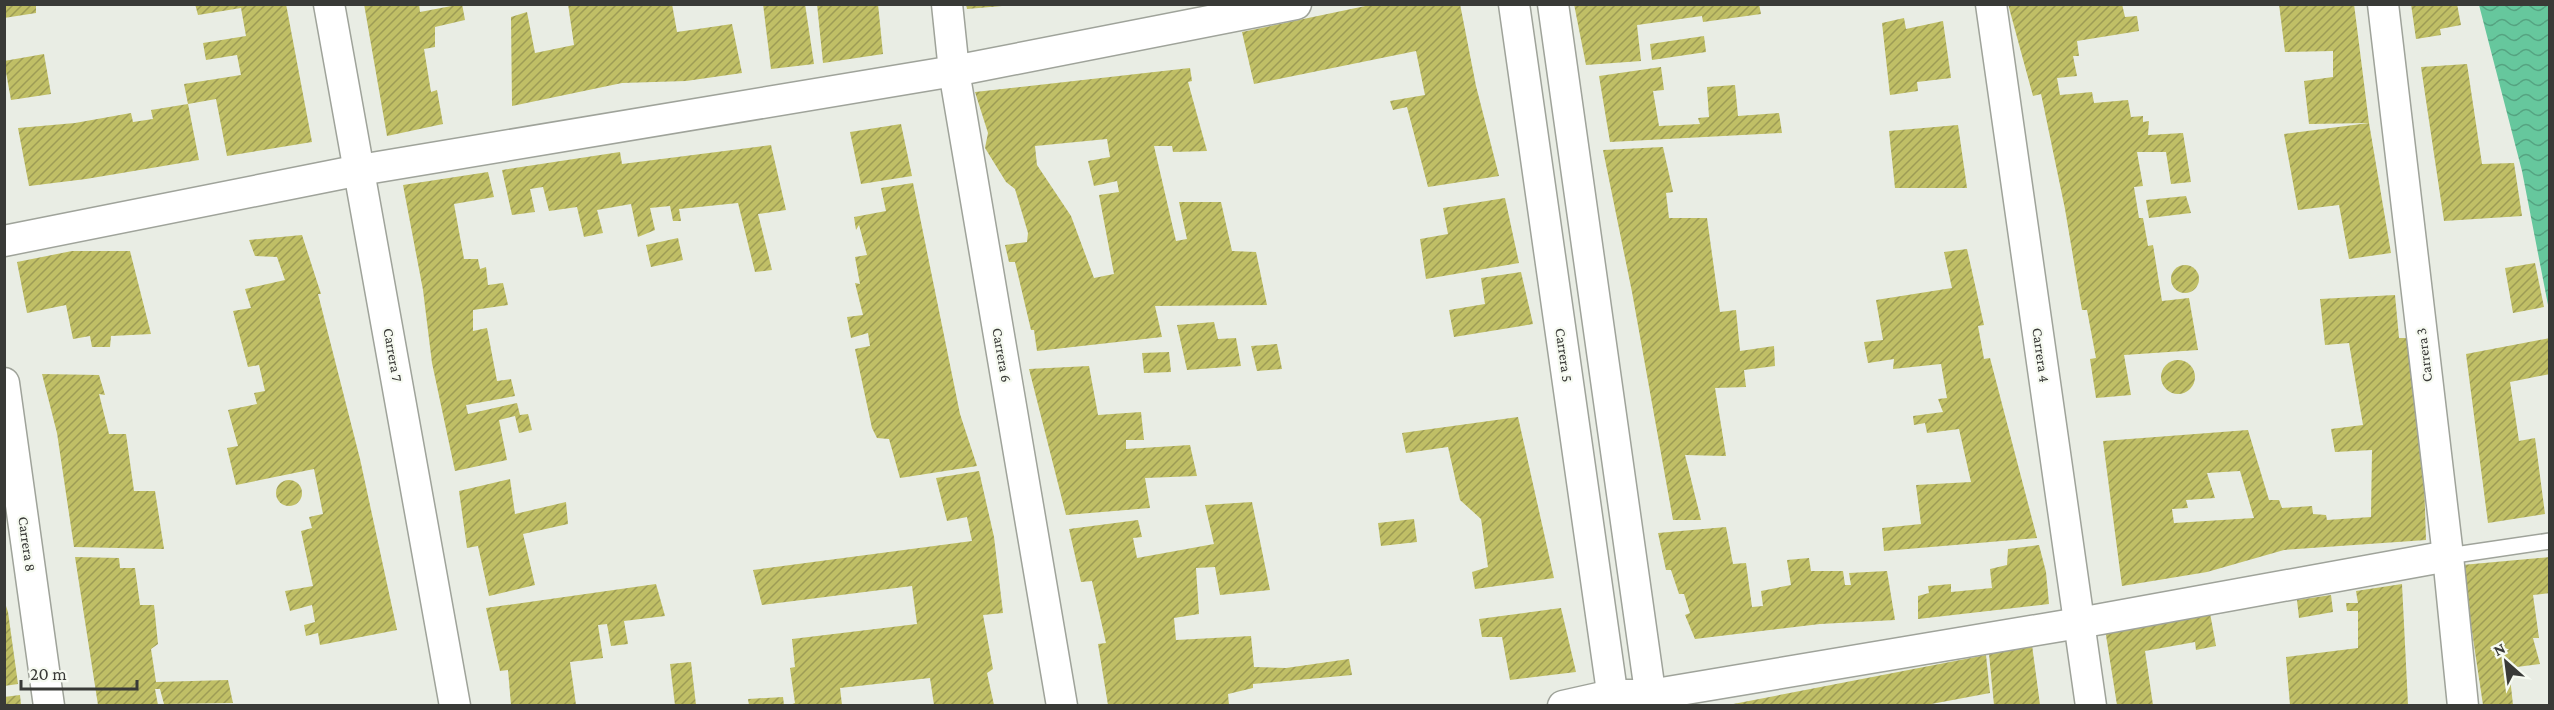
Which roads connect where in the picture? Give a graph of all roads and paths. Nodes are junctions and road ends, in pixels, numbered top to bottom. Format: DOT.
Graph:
graph roads {
  1 [pos="329,4"];
  2 [pos="947,4"];
  3 [pos="1296,4"];
  4 [pos="1514,4"];
  5 [pos="1553,4"];
  6 [pos="1990,4"];
  7 [pos="2383,4"];
  8 [pos="954,71"];
  9 [pos="360,171"];
  10 [pos="4,241"];
  11 [pos="4,383"];
  12 [pos="2550,541"];
  13 [pos="2448,556"];
  14 [pos="2079,623"];
  15 [pos="1613,700"];
  16 [pos="1651,700"];
  17 [pos="49,705"];
  18 [pos="454,705"];
  19 [pos="1062,705"];
  20 [pos="1563,705"];
  21 [pos="2091,705"];
  22 [pos="2463,705"];
  1 -- 9 [label="street, Carrera 7"];
  2 -- 8 [label="street, Carrera 6"];
  3 -- 8 [label="street"];
  4 -- 15 [label="street, Carrera 5"];
  5 -- 16 [label="street"];
  6 -- 14 [label="street, Carrera 4"];
  7 -- 13 [label="street, Carrera 3"];
  8 -- 9 [label="street"];
  8 -- 19 [label="street, Carrera 6"];
  9 -- 10 [label="street"];
  9 -- 18 [label="street, Carrera 7"];
  11 -- 17 [label="street, Carrera 8"];
  12 -- 13 [label="lane"];
  13 -- 14 [label="street"];
  13 -- 22 [label="street, Carrera 3"];
  14 -- 16 [label="street"];
  14 -- 21 [label="street, Carrera 4"];
  15 -- 16 [label="street"];
  15 -- 20 [label="street"];
}
